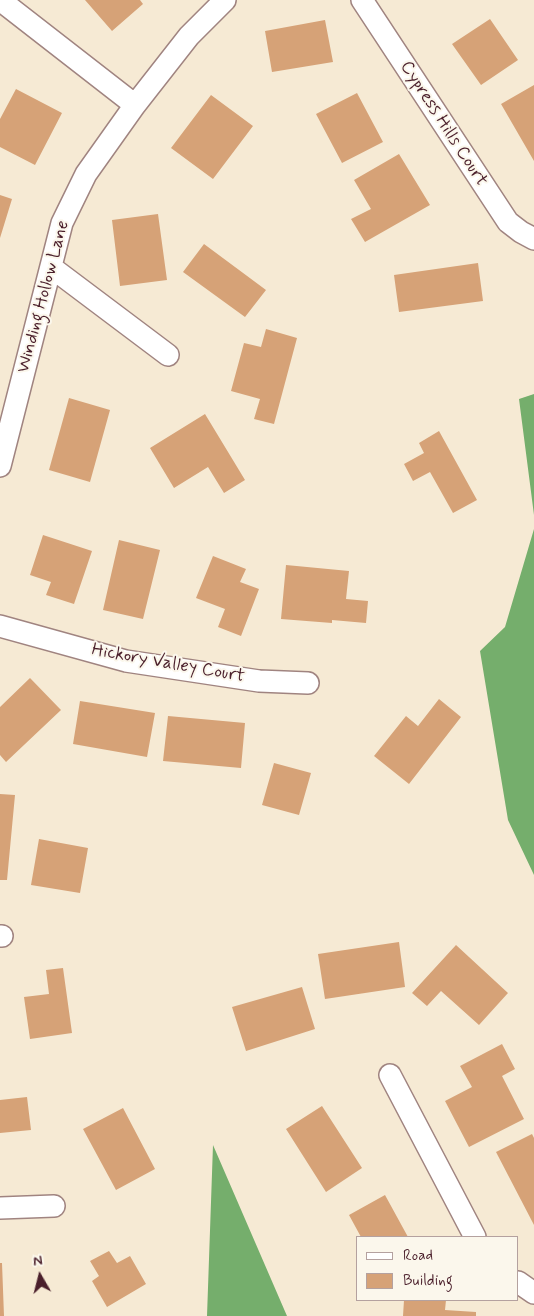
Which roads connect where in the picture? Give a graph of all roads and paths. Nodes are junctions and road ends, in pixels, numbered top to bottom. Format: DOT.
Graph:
graph roads {
  1 [pos="0,0"];
  2 [pos="225,0"];
  3 [pos="362,0"];
  4 [pos="135,105"];
  5 [pos="534,239"];
  6 [pos="50,267"];
  7 [pos="168,355"];
  8 [pos="0,466"];
  9 [pos="0,626"];
  10 [pos="308,683"];
  11 [pos="390,1075"];
  12 [pos="54,1206"];
  13 [pos="0,1208"];
  14 [pos="474,1236"];
  15 [pos="519,1283"];
  16 [pos="534,1293"];
  1 -- 4 [label="street"];
  2 -- 4 [label="street, Winding Hollow Lane"];
  3 -- 5 [label="street, Cypress Hills Court"];
  4 -- 6 [label="street, Winding Hollow Lane"];
  6 -- 7 [label="street"];
  6 -- 8 [label="street, Winding Hollow Lane"];
  9 -- 10 [label="street, Hickory Valley Court"];
  11 -- 14 [label="street"];
  12 -- 13 [label="street"];
  15 -- 16 [label="street"];
}
